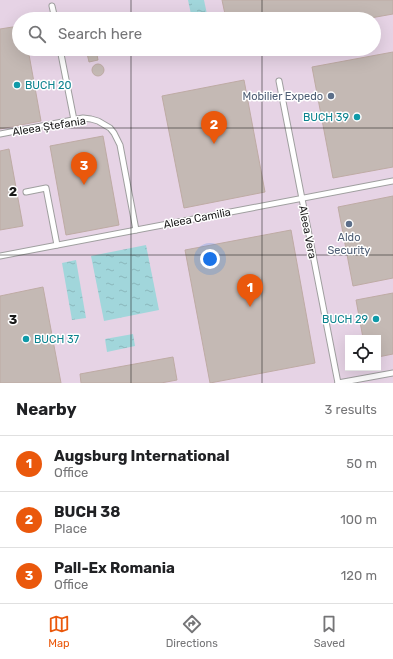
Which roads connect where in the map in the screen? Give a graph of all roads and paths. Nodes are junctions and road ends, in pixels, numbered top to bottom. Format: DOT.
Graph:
graph roads {
  1 [pos="52,6"];
  2 [pos="53,12"];
  3 [pos="61,56"];
  4 [pos="279,81"];
  5 [pos="74,120"];
  6 [pos="0,134"];
  7 [pos="393,180"];
  8 [pos="26,192"];
  9 [pos="302,198"];
  10 [pos="136,230"];
  11 [pos="57,245"];
  12 [pos="0,256"];
  13 [pos="393,373"];
  14 [pos="338,383"];
  1 -- 2 [label="lane"];
  3 -- 5 [label="lane"];
  4 -- 9 [label="lane, Aleea Vera"];
  5 -- 6 [label="lane, Aleea Ștefania"];
  5 -- 10 [label="lane, Aleea Ștefania"];
  7 -- 9 [label="lane, Aleea Camilia"];
  8 -- 11 [label="lane"];
  9 -- 10 [label="lane, Aleea Camilia"];
  9 -- 14 [label="lane, Aleea Vera"];
  10 -- 11 [label="lane, Aleea Camilia"];
  11 -- 12 [label="lane, Aleea Camilia"];
  13 -- 14 [label="lane"];
}
